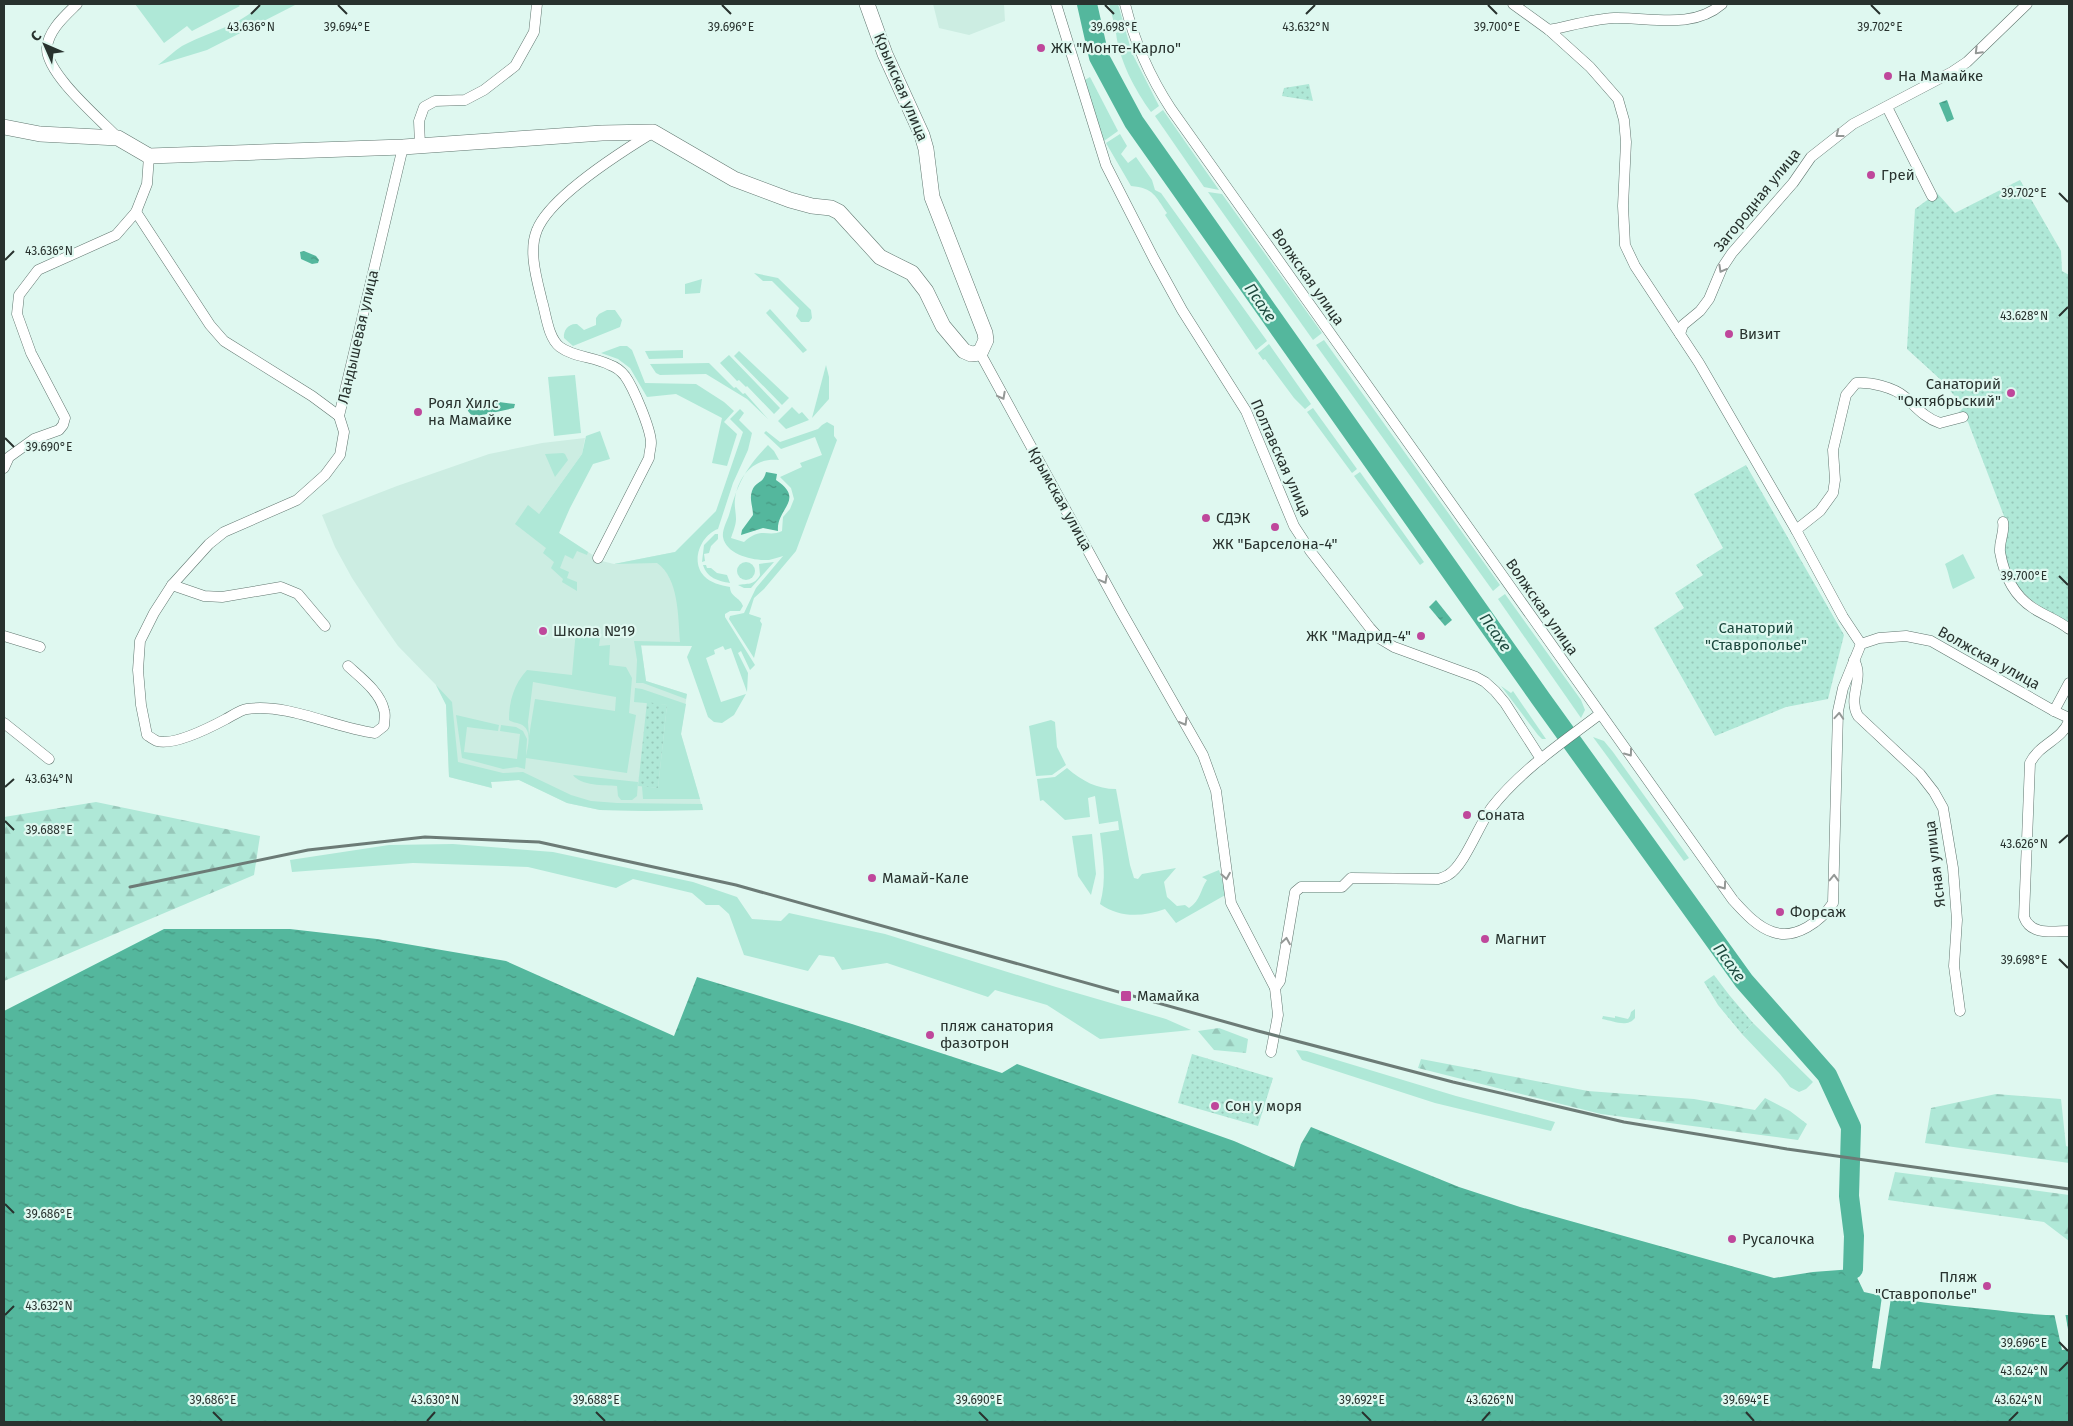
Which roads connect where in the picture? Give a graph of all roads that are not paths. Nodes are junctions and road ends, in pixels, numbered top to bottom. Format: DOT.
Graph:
graph roads {
  1 [pos="77,4"];
  2 [pos="538,4"];
  3 [pos="867,4"];
  4 [pos="1056,4"];
  5 [pos="1125,4"];
  6 [pos="1513,4"];
  7 [pos="1722,4"];
  8 [pos="2027,4"];
  9 [pos="1549,30"];
  10 [pos="1887,107"];
  11 [pos="4,127"];
  12 [pos="653,132"];
  13 [pos="118,138"];
  14 [pos="420,146"];
  15 [pos="403,147"];
  16 [pos="149,156"];
  17 [pos="1932,196"];
  18 [pos="136,212"];
  19 [pos="1680,334"];
  20 [pos="980,353"];
  21 [pos="339,416"];
  22 [pos="1963,417"];
  23 [pos="4,468"];
  24 [pos="2002,522"];
  25 [pos="1796,530"];
  26 [pos="598,558"];
  27 [pos="172,585"];
  28 [pos="325,626"];
  29 [pos="2069,630"];
  30 [pos="4,636"];
  31 [pos="1862,644"];
  32 [pos="40,647"];
  33 [pos="1854,660"];
  34 [pos="348,666"];
  35 [pos="2069,683"];
  36 [pos="2054,711"];
  37 [pos="1600,714"];
  38 [pos="2069,719"];
  39 [pos="4,723"];
  40 [pos="49,759"];
  41 [pos="1541,759"];
  42 [pos="2069,931"];
  43 [pos="1275,988"];
  44 [pos="1960,1011"];
  45 [pos="1271,1052"];
  1 -- 13 [label="street"];
  2 -- 14 [label="street"];
  3 -- 20 [label="street, Крымская улица"];
  4 -- 41 [label="street, Полтавская улица"];
  5 -- 37 [label="street, Волжская улица"];
  6 -- 9 [label="street"];
  7 -- 9 [label="street"];
  8 -- 10 [label="street, Загородная улица, one-way"];
  9 -- 19 [label="street"];
  10 -- 17 [label="street"];
  10 -- 19 [label="street, Загородная улица, one-way"];
  11 -- 13 [label="street"];
  12 -- 14 [label="street"];
  12 -- 20 [label="street"];
  12 -- 26 [label="street"];
  13 -- 16 [label="street"];
  14 -- 15 [label="street"];
  15 -- 16 [label="street"];
  15 -- 21 [label="street, Ландышевая улица"];
  16 -- 18 [label="street"];
  18 -- 21 [label="street, Ландышевая улица"];
  18 -- 23 [label="street"];
  19 -- 25 [label="street"];
  20 -- 43 [label="street, Крымская улица, one-way"];
  21 -- 27 [label="street"];
  22 -- 25 [label="street"];
  24 -- 29 [label="street"];
  25 -- 31 [label="street"];
  27 -- 28 [label="street"];
  27 -- 34 [label="street"];
  30 -- 32 [label="street"];
  31 -- 33 [label="street, Волжская улица"];
  31 -- 36 [label="street, Волжская улица"];
  37 -- 33 [label="street, Волжская улица, one-way"];
  33 -- 44 [label="street, Ясная улица"];
  35 -- 36 [label="street"];
  36 -- 38 [label="street, Волжская улица"];
  37 -- 41 [label="street, Крымская улица"];
  38 -- 42 [label="street"];
  39 -- 40 [label="street"];
  43 -- 41 [label="street, Крымская улица, one-way"];
  43 -- 45 [label="street, Крымская улица"];
}
